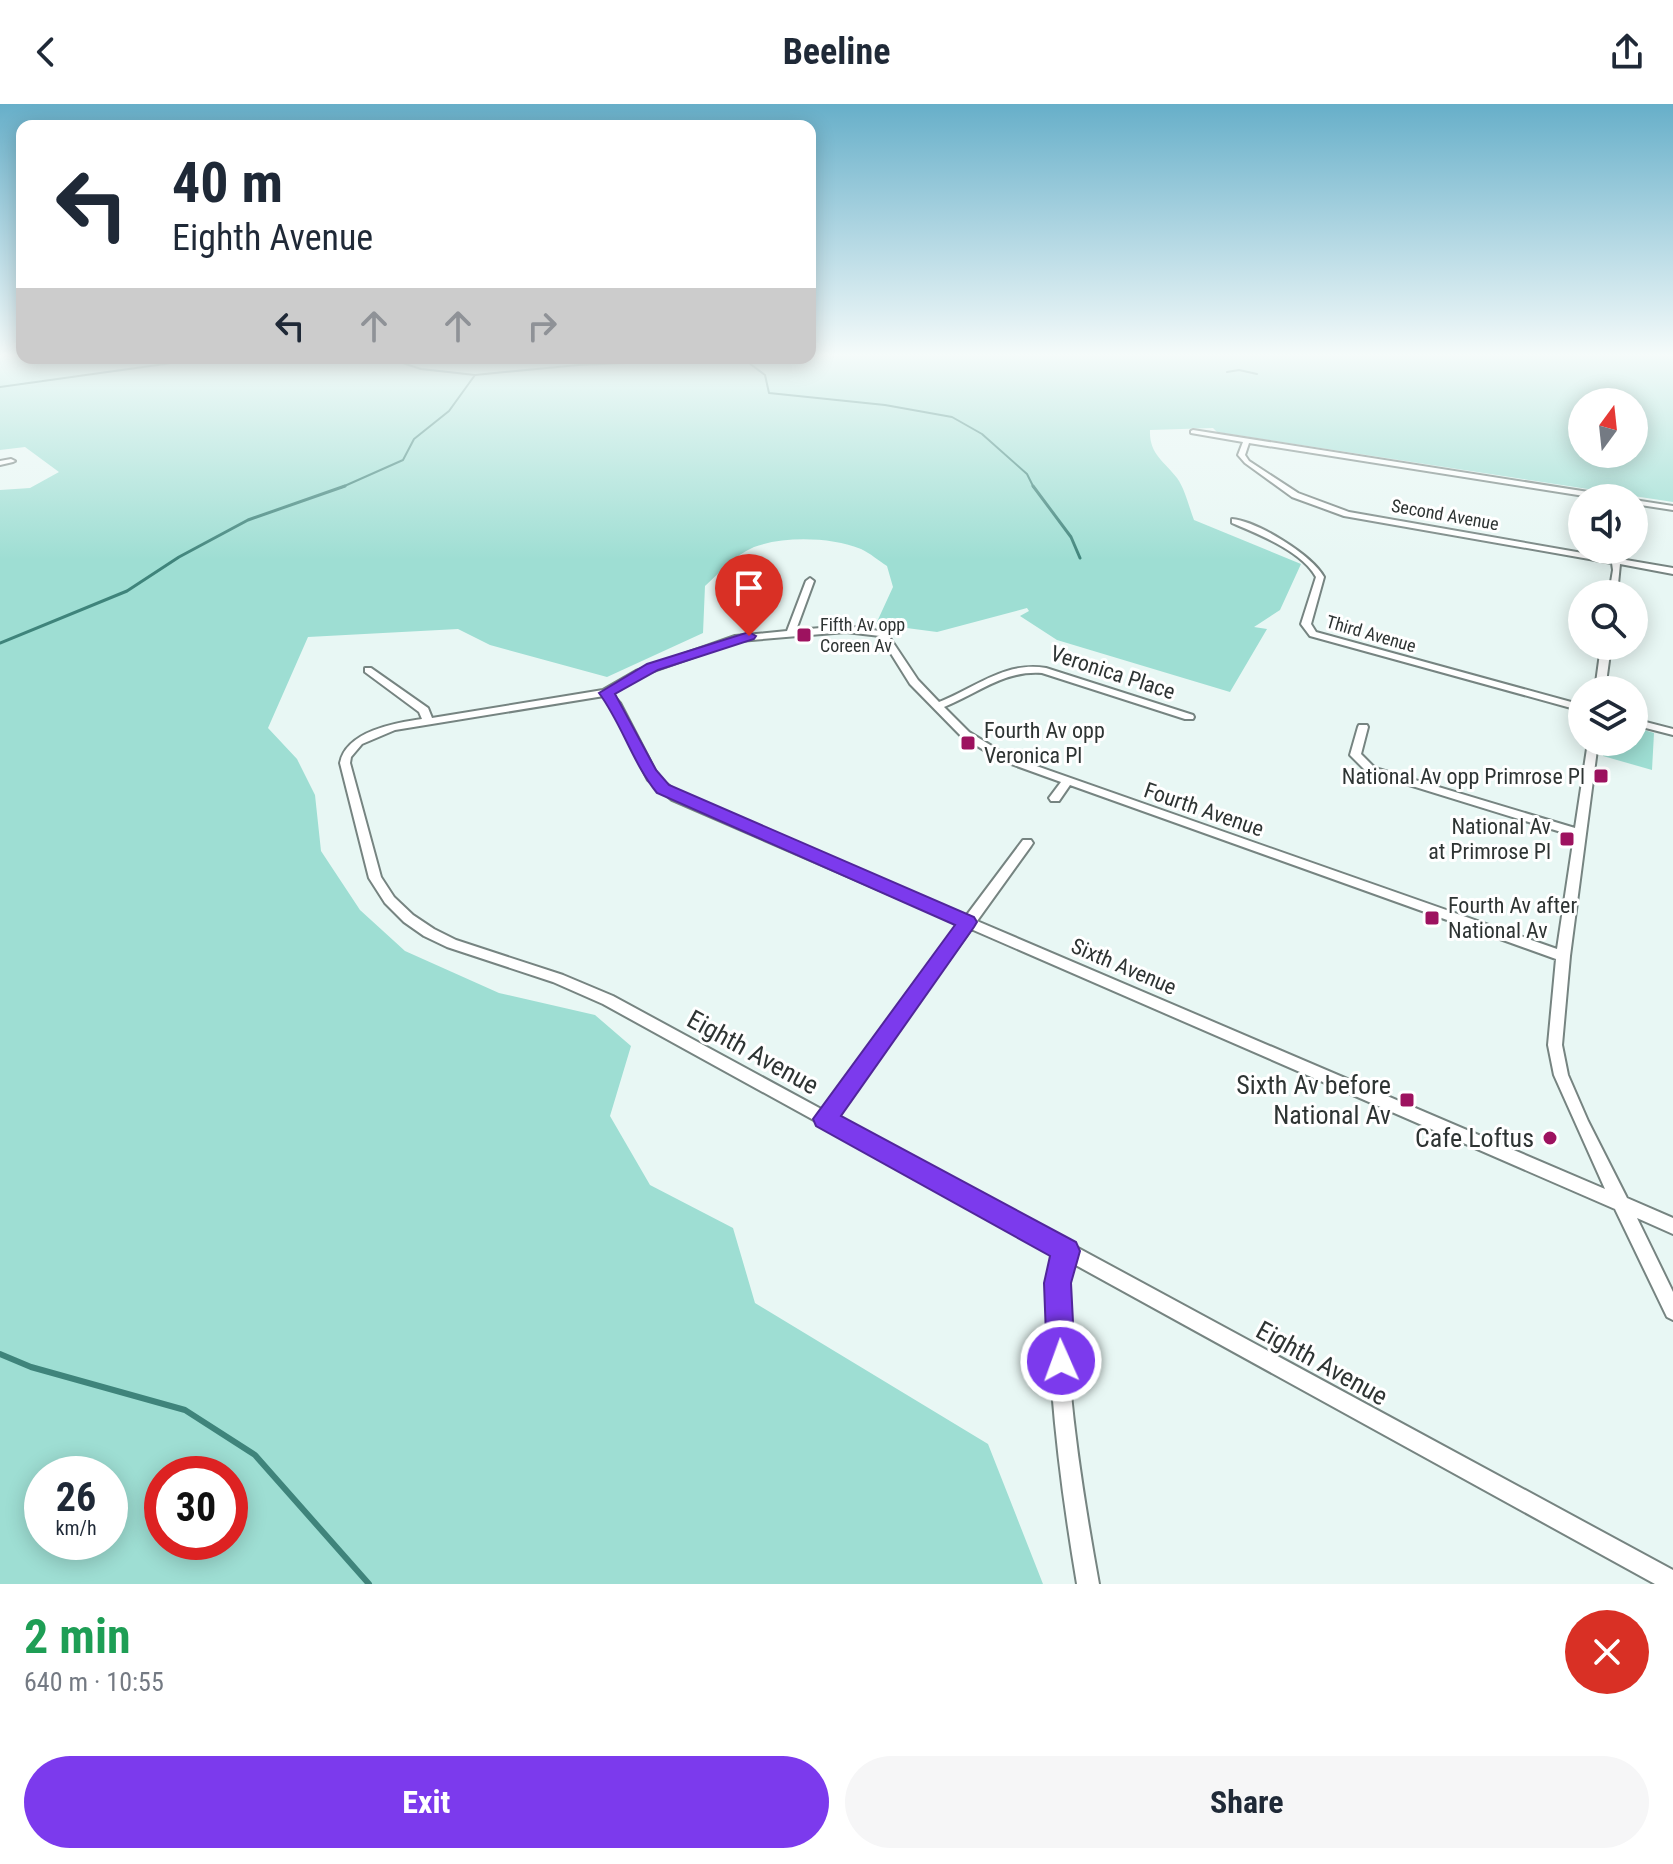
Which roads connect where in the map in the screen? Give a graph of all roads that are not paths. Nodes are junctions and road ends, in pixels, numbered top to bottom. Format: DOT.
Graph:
graph roads {
  1 [pos="1197,434"];
  2 [pos="1246,442"];
  3 [pos="11,461"];
  4 [pos="0,463"];
  5 [pos="1568,492"];
  6 [pos="1648,504"];
  7 [pos="1673,508"];
  8 [pos="1235,521"];
  9 [pos="1568,553"];
  10 [pos="1633,564"];
  11 [pos="1673,571"];
  12 [pos="810,581"];
  13 [pos="791,632"];
  14 [pos="368,670"];
  15 [pos="606,693"];
  16 [pos="1568,704"];
  17 [pos="937,706"];
  18 [pos="1189,717"];
  19 [pos="428,720"];
  20 [pos="1648,726"];
  21 [pos="1363,727"];
  22 [pos="1673,732"];
  23 [pos="1591,756"];
  24 [pos="1067,782"];
  25 [pos="1055,798"];
  26 [pos="1580,834"];
  27 [pos="1027,843"];
  28 [pos="967,922"];
  29 [pos="1563,956"];
  30 [pos="825,1119"];
  31 [pos="1620,1203"];
  32 [pos="1673,1226"];
  33 [pos="1067,1251"];
  34 [pos="1673,1311"];
  35 [pos="1673,1582"];
  36 [pos="1088,1584"];
  1 -- 2 [label="street"];
  2 -- 5 [label="street"];
  2 -- 9 [label="street, Second Avenue"];
  3 -- 4 [label="street"];
  6 -- 7 [label="street"];
  8 -- 16 [label="street, Third Avenue"];
  10 -- 11 [label="street, Second Avenue"];
  12 -- 13 [label="street"];
  13 -- 15 [label="street"];
  13 -- 17 [label="street, Fourth Avenue"];
  14 -- 19 [label="street"];
  15 -- 19 [label="street, Eighth Avenue"];
  15 -- 28 [label="street, Sixth Avenue"];
  17 -- 18 [label="street, Veronica Place"];
  17 -- 24 [label="street, Fourth Avenue"];
  19 -- 30 [label="street, Eighth Avenue"];
  20 -- 22 [label="street"];
  21 -- 26 [label="street"];
  23 -- 26 [label="street"];
  24 -- 25 [label="street"];
  24 -- 29 [label="street, Fourth Avenue"];
  26 -- 29 [label="street"];
  27 -- 28 [label="street"];
  28 -- 30 [label="street"];
  28 -- 31 [label="street, Sixth Avenue"];
  29 -- 31 [label="street"];
  30 -- 33 [label="street, Eighth Avenue"];
  31 -- 32 [label="street, Sixth Avenue"];
  31 -- 34 [label="street"];
  33 -- 35 [label="street, Eighth Avenue"];
  33 -- 36 [label="street"];
}
